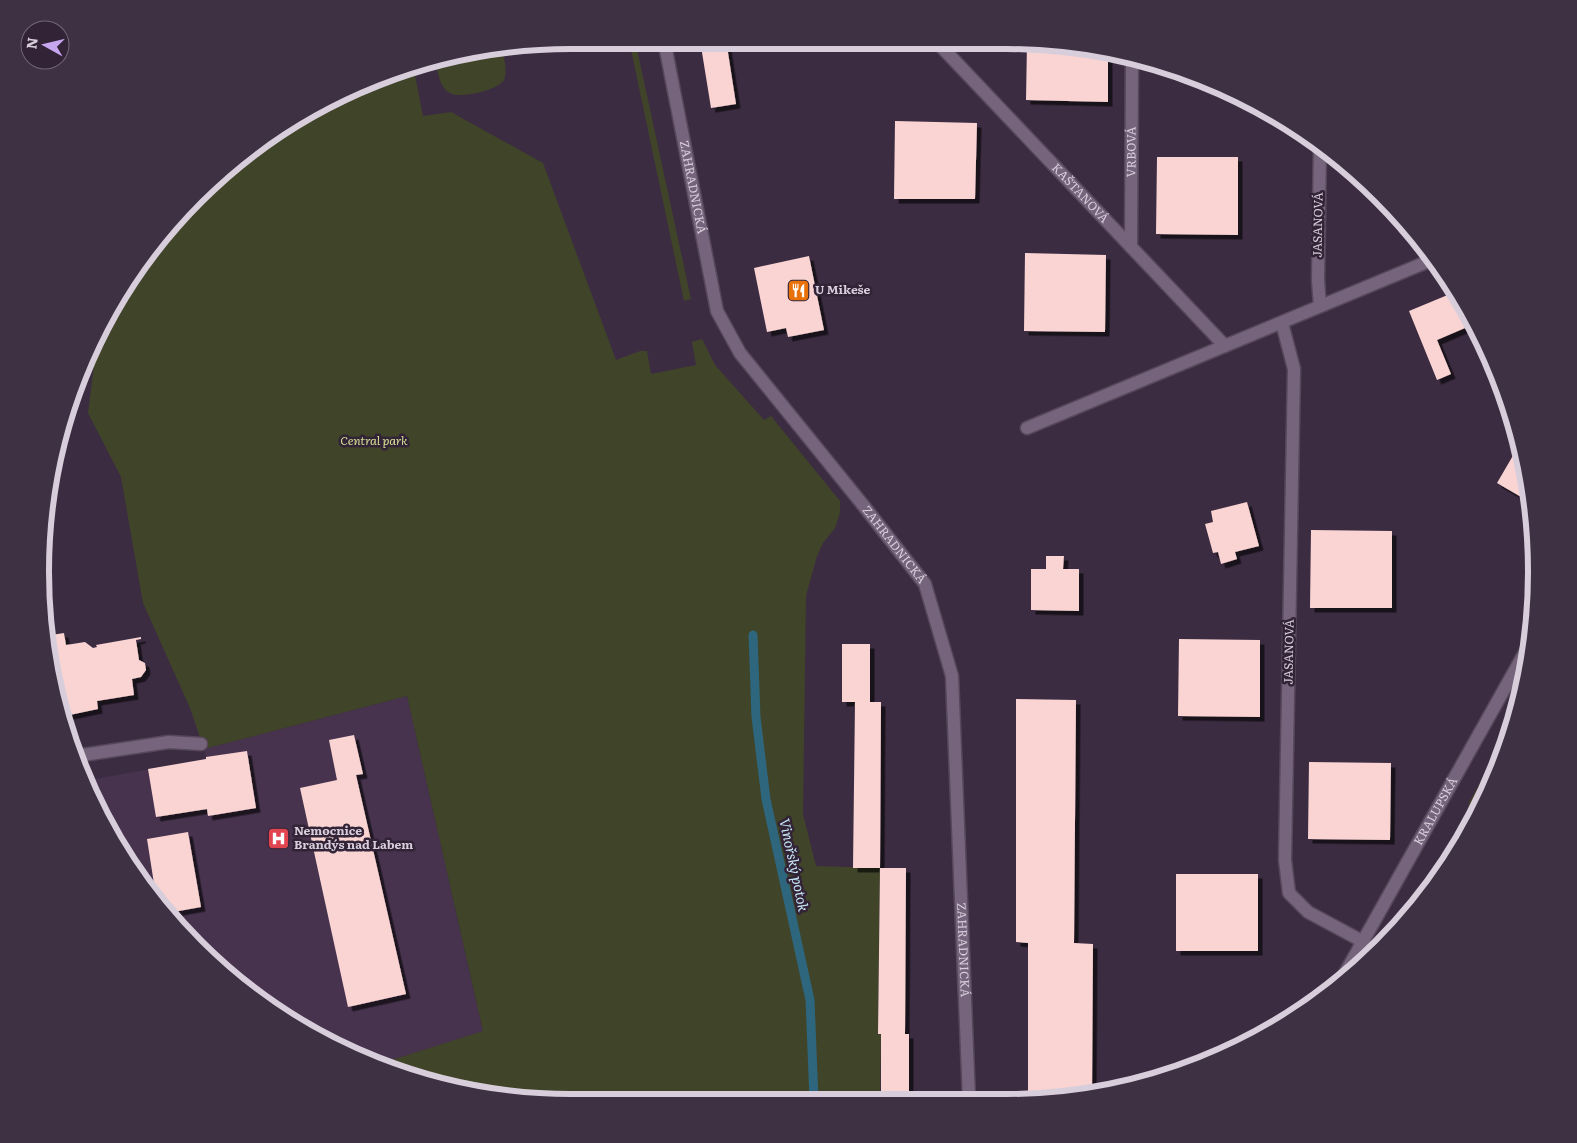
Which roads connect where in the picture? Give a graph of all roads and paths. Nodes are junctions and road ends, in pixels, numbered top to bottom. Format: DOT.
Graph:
graph roads {
  1 [pos="666,49"];
  2 [pos="944,49"];
  3 [pos="1132,65"];
  4 [pos="1320,154"];
  5 [pos="1131,247"];
  6 [pos="1426,262"];
  7 [pos="1320,306"];
  8 [pos="1282,324"];
  9 [pos="1225,346"];
  10 [pos="1027,428"];
  11 [pos="1520,661"];
  12 [pos="201,744"];
  13 [pos="82,755"];
  14 [pos="1362,941"];
  15 [pos="1349,966"];
  16 [pos="969,1094"];
  1 -- 16 [label="street, ZAHRADNICKÁ"];
  2 -- 5 [label="street, KAŠTANOVÁ"];
  3 -- 5 [label="street, VRBOVÁ"];
  4 -- 7 [label="street, JASANOVÁ"];
  5 -- 9 [label="street, KAŠTANOVÁ"];
  6 -- 7 [label="street"];
  7 -- 8 [label="street"];
  8 -- 9 [label="street"];
  8 -- 14 [label="street, JASANOVÁ"];
  9 -- 10 [label="street"];
  11 -- 14 [label="street, KRALUPSKÁ"];
  12 -- 13 [label="street"];
  14 -- 15 [label="street, KRALUPSKÁ"];
}
